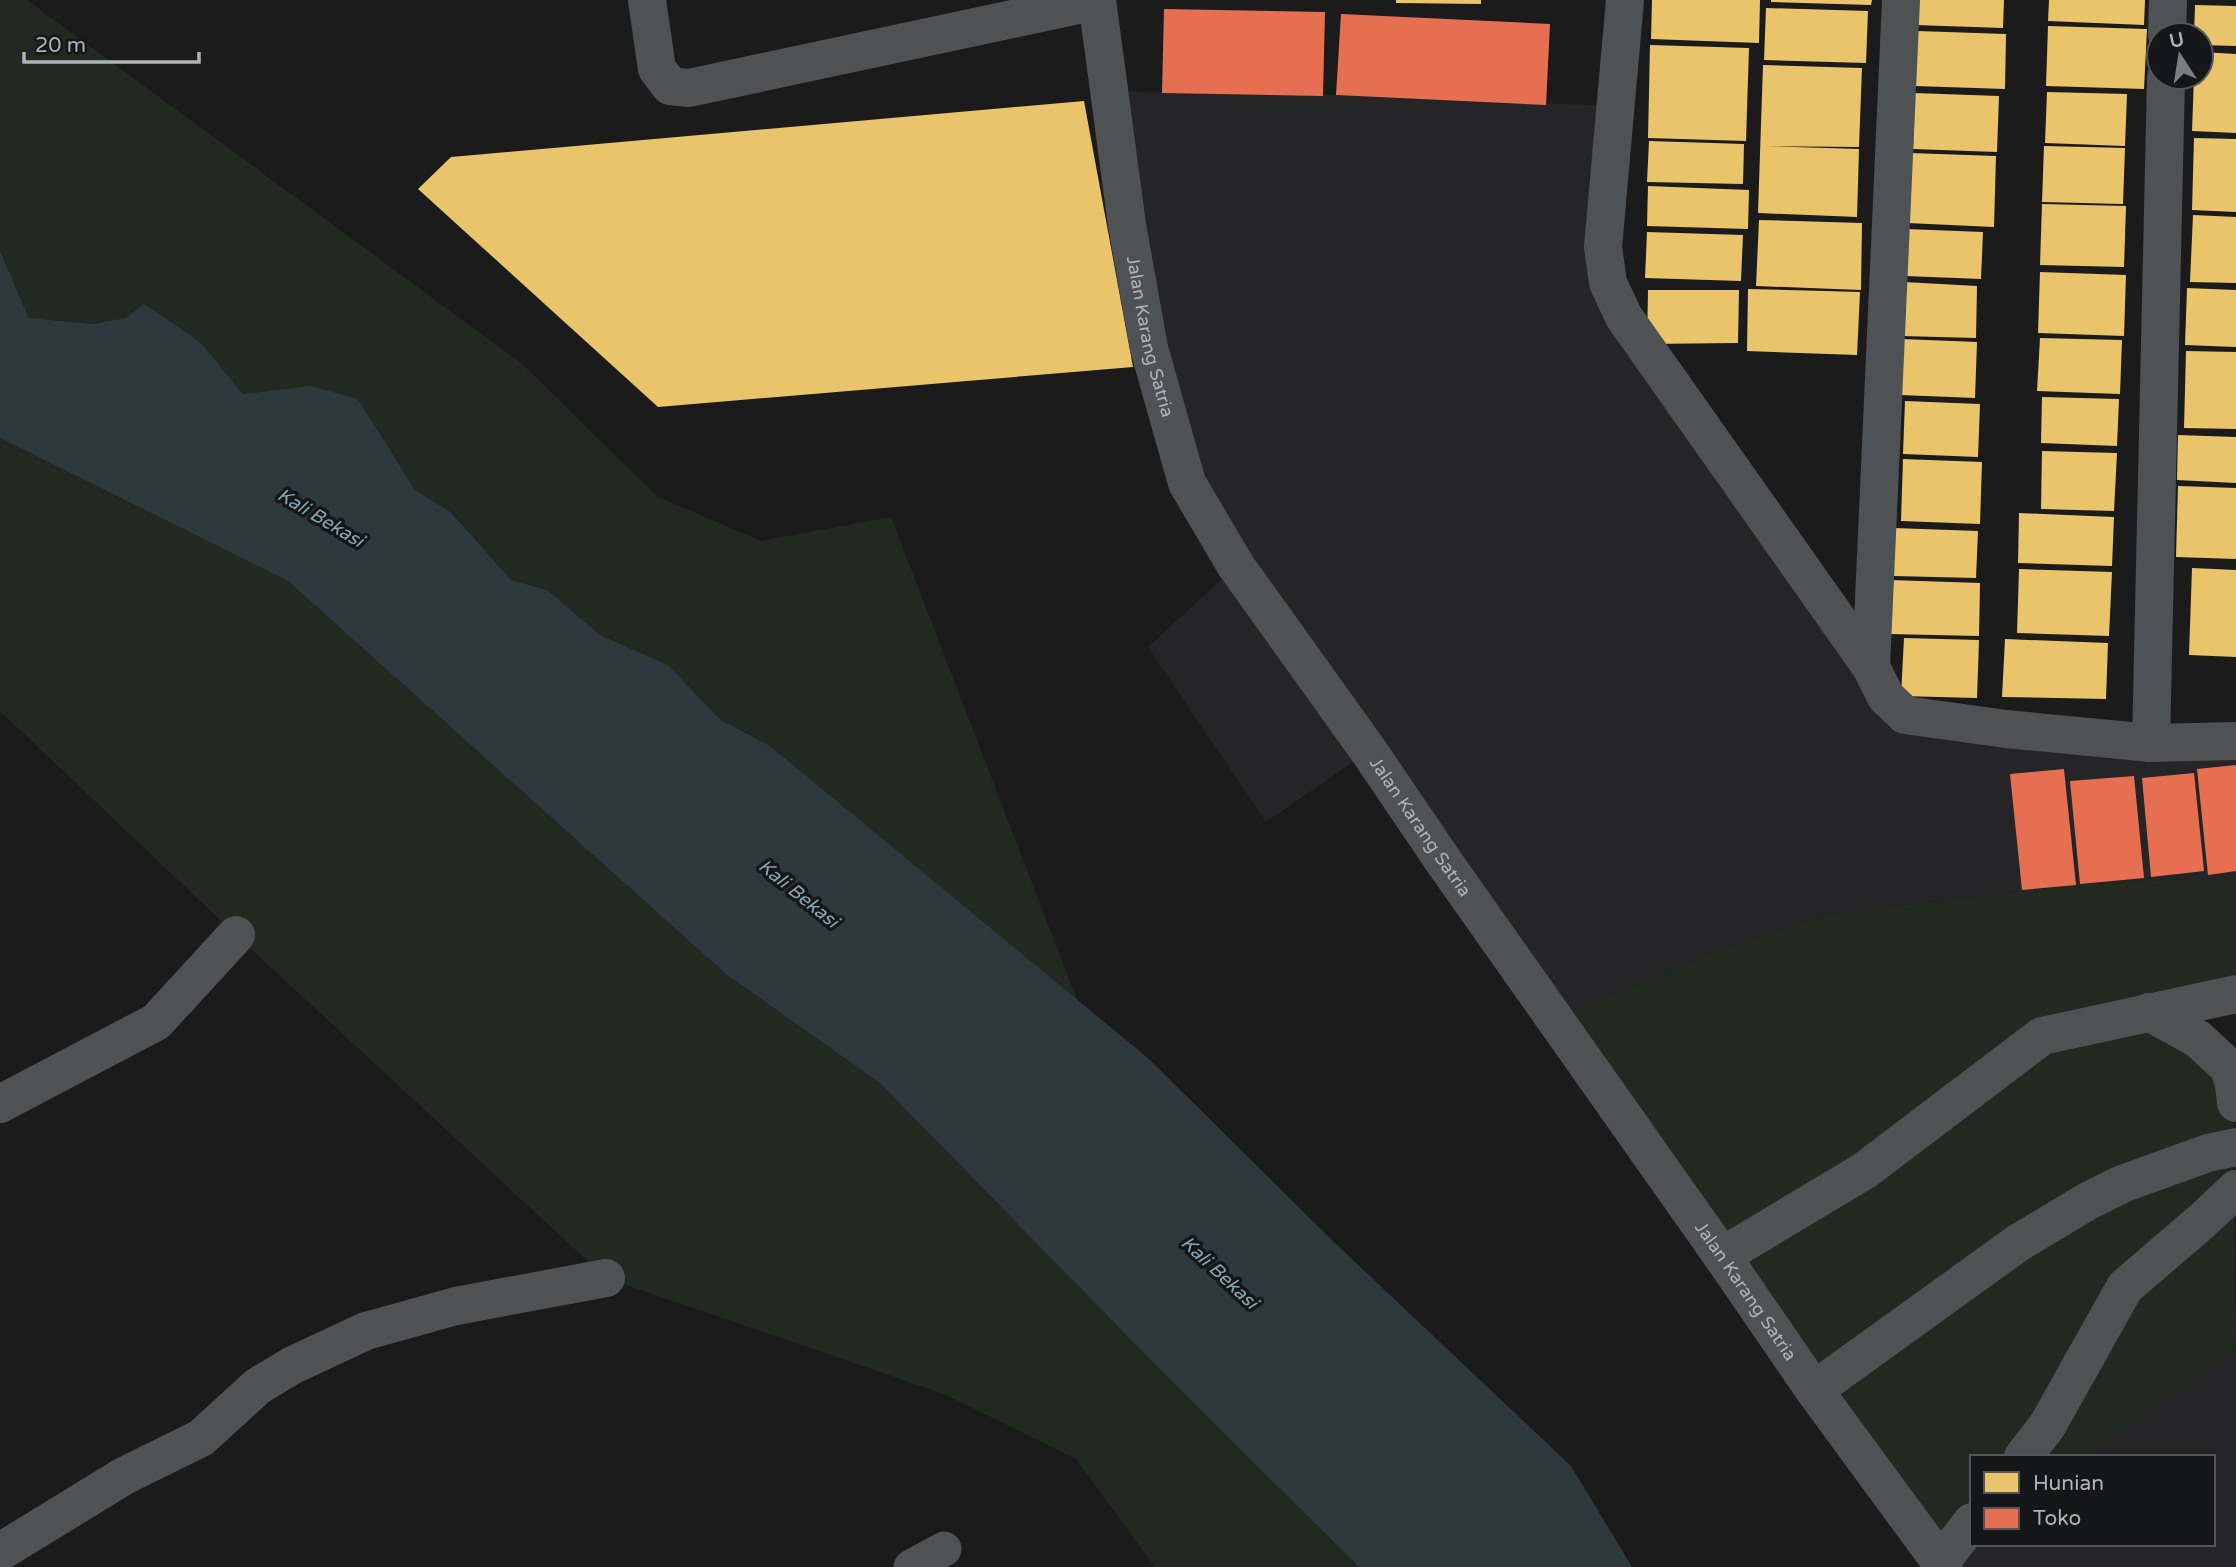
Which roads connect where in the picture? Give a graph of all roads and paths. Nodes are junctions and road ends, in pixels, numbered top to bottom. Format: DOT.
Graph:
graph roads {
  1 [pos="647,0"];
  2 [pos="1097,0"];
  3 [pos="1625,0"];
  4 [pos="1901,0"];
  5 [pos="2168,0"];
  6 [pos="2167,21"];
  7 [pos="2166,91"];
  8 [pos="1871,667"];
  9 [pos="2236,741"];
  10 [pos="2151,743"];
  11 [pos="236,934"];
  12 [pos="2236,994"];
  13 [pos="2149,1012"];
  14 [pos="2236,1103"];
  15 [pos="0,1104"];
  16 [pos="2236,1113"];
  17 [pos="2222,1150"];
  18 [pos="2236,1189"];
  19 [pos="1722,1256"];
  20 [pos="607,1278"];
  21 [pos="1814,1390"];
  22 [pos="2025,1455"];
  23 [pos="1970,1525"];
  24 [pos="944,1549"];
  25 [pos="0,1552"];
  26 [pos="1942,1565"];
  27 [pos="911,1567"];
  1 -- 2 [label="street"];
  2 -- 19 [label="street, Jalan Karang Satria"];
  3 -- 8 [label="street"];
  4 -- 8 [label="street"];
  5 -- 6 [label="street"];
  7 -- 10 [label="street"];
  8 -- 10 [label="street"];
  9 -- 10 [label="street"];
  11 -- 15 [label="street"];
  12 -- 13 [label="street"];
  13 -- 14 [label="street"];
  13 -- 19 [label="street"];
  16 -- 17 [label="street"];
  17 -- 21 [label="street"];
  18 -- 22 [label="street"];
  19 -- 21 [label="street, Jalan Karang Satria"];
  20 -- 25 [label="street"];
  21 -- 26 [label="street, Jalan Karang Satria"];
  23 -- 26 [label="street"];
  24 -- 27 [label="lane"];
}
